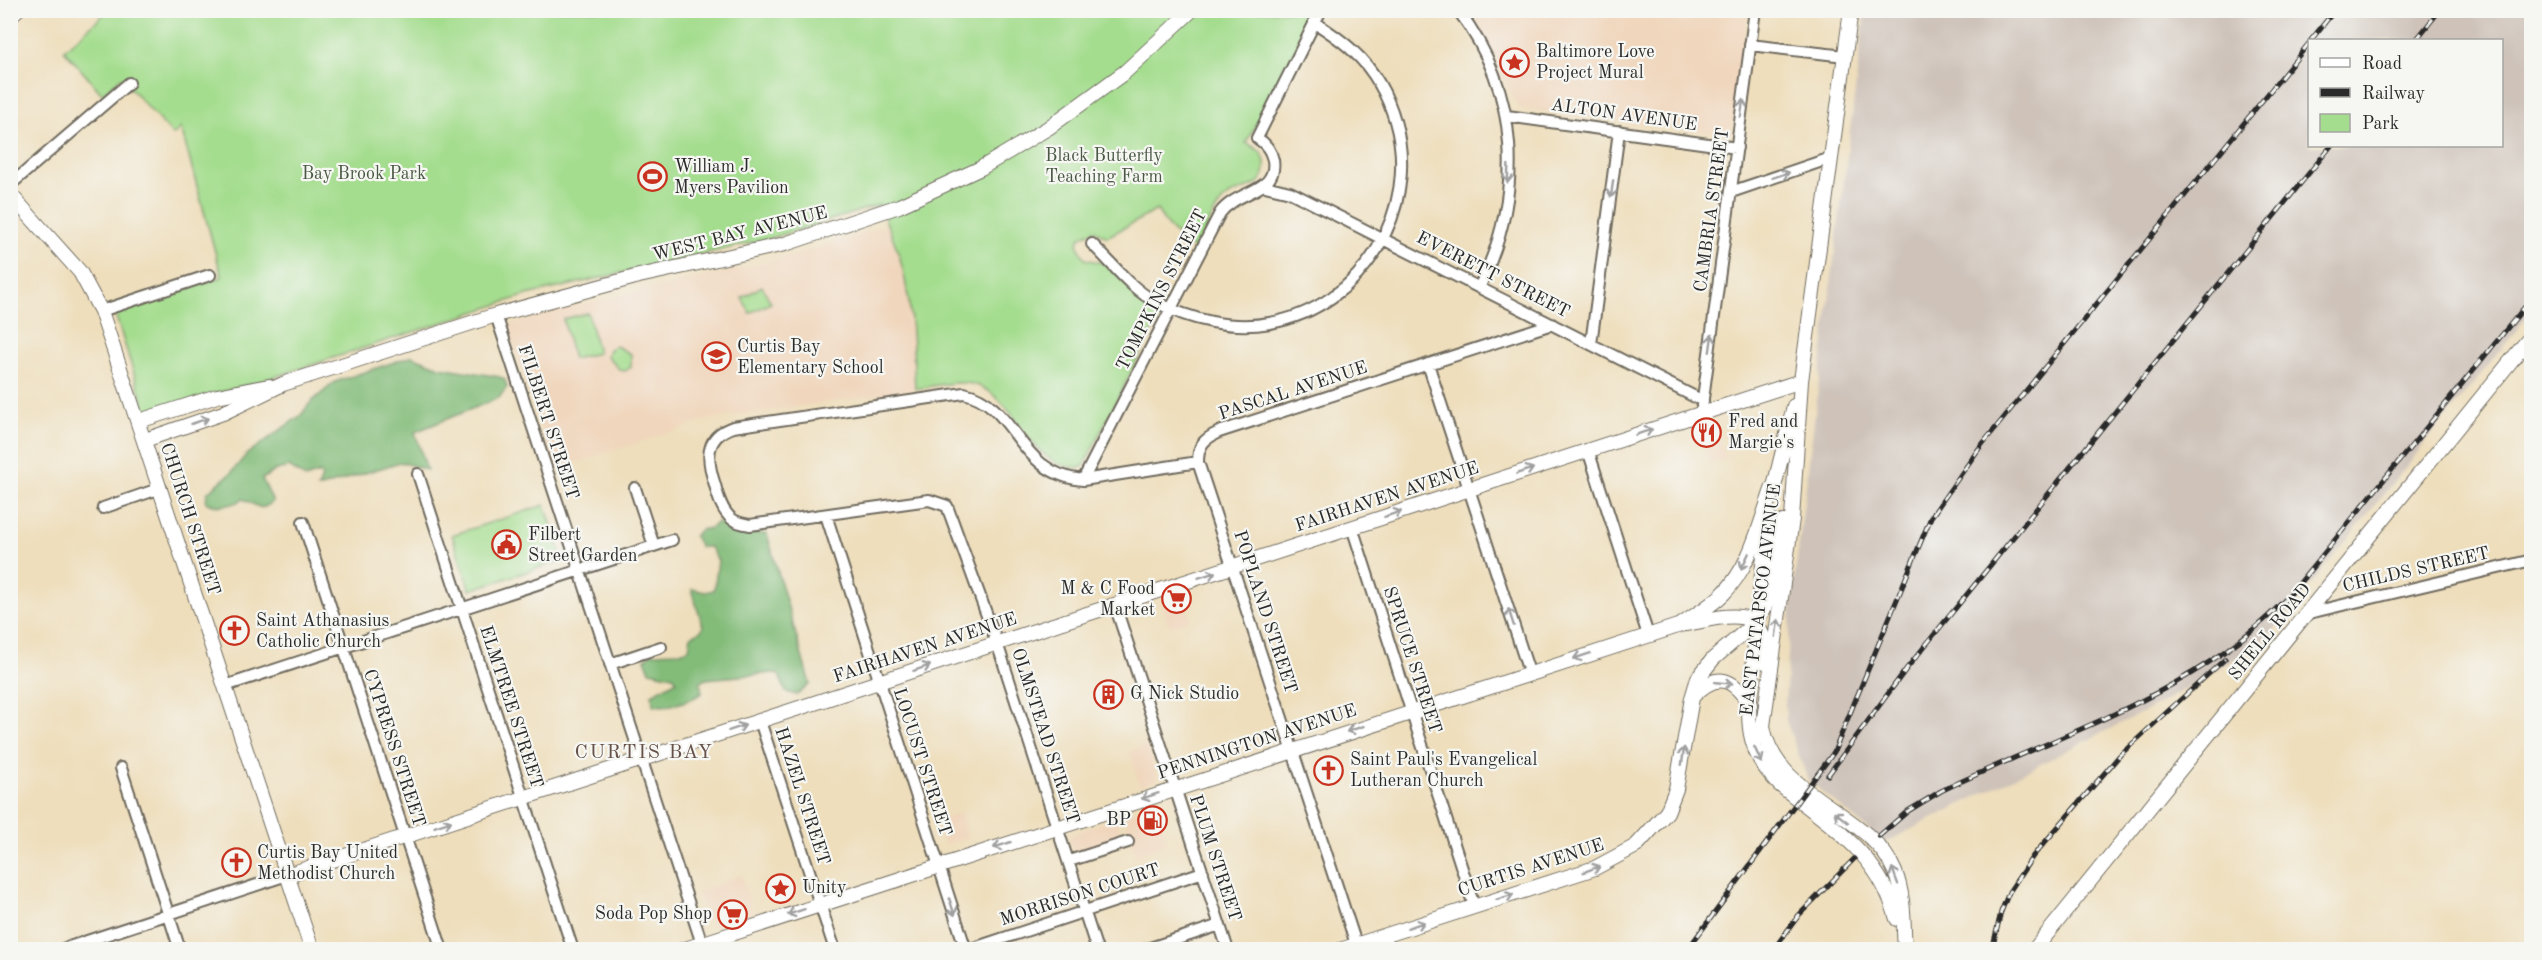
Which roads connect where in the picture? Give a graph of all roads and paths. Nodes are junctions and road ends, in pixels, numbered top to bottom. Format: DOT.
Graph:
graph roads {
  1 [pos="16,10"];
  2 [pos="1192,10"];
  3 [pos="1321,10"];
  4 [pos="1458,10"];
  5 [pos="1755,10"];
  6 [pos="1851,10"];
  7 [pos="10,16"];
  8 [pos="1314,22"];
  9 [pos="1750,45"];
  10 [pos="1845,56"];
  11 [pos="129,83"];
  12 [pos="1507,116"];
  13 [pos="1619,131"];
  14 [pos="1737,148"];
  15 [pos="1832,158"];
  16 [pos="10,185"];
  17 [pos="1265,186"];
  18 [pos="1731,192"];
  19 [pos="10,194"];
  20 [pos="1384,238"];
  21 [pos="1092,244"];
  22 [pos="210,275"];
  23 [pos="1479,286"];
  24 [pos="1171,309"];
  25 [pos="101,311"];
  26 [pos="496,315"];
  27 [pos="1552,324"];
  28 [pos="2532,335"];
  29 [pos="1591,344"];
  30 [pos="1428,364"];
  31 [pos="1802,381"];
  32 [pos="283,384"];
  33 [pos="1702,407"];
  34 [pos="139,421"];
  35 [pos="1798,435"];
  36 [pos="145,440"];
  37 [pos="1588,450"];
  38 [pos="1198,462"];
  39 [pos="418,474"];
  40 [pos="1083,480"];
  41 [pos="1773,487"];
  42 [pos="161,488"];
  43 [pos="635,488"];
  44 [pos="1469,489"];
  45 [pos="103,508"];
  46 [pos="826,515"];
  47 [pos="303,522"];
  48 [pos="1352,528"];
  49 [pos="672,540"];
  50 [pos="654,546"];
  51 [pos="2532,560"];
  52 [pos="1232,566"];
  53 [pos="580,570"];
  54 [pos="1114,605"];
  55 [pos="462,609"];
  56 [pos="2308,613"];
  57 [pos="1756,622"];
  58 [pos="1681,625"];
  59 [pos="1648,635"];
  60 [pos="997,643"];
  61 [pos="344,647"];
  62 [pos="661,647"];
  63 [pos="610,664"];
  64 [pos="1529,672"];
  65 [pos="879,682"];
  66 [pos="225,686"];
  67 [pos="1692,698"];
  68 [pos="1757,706"];
  69 [pos="1411,711"];
  70 [pos="760,721"];
  71 [pos="1292,749"];
  72 [pos="641,759"];
  73 [pos="121,768"];
  74 [pos="1175,788"];
  75 [pos="524,798"];
  76 [pos="1057,826"];
  77 [pos="405,837"];
  78 [pos="1128,842"];
  79 [pos="1069,861"];
  80 [pos="939,866"];
  81 [pos="1203,873"];
  82 [pos="287,875"];
  83 [pos="820,904"];
  84 [pos="1474,906"];
  85 [pos="1085,911"];
  86 [pos="168,914"];
  87 [pos="1220,925"];
  88 [pos="1356,944"];
  89 [pos="703,946"];
  90 [pos="1905,948"];
  91 [pos="60,950"];
  92 [pos="180,950"];
  93 [pos="312,950"];
  94 [pos="442,950"];
  95 [pos="573,950"];
  96 [pos="682,950"];
  97 [pos="835,950"];
  98 [pos="967,950"];
  99 [pos="1097,950"];
  100 [pos="1144,950"];
  101 [pos="1228,950"];
  102 [pos="1340,950"];
  103 [pos="2034,950"];
  1 -- 7 [label="main road"];
  2 -- 26 [label="main road, WEST BAY AVENUE"];
  3 -- 8 [label="street"];
  4 -- 12 [label="street"];
  5 -- 9 [label="street, CAMBRIA STREET"];
  6 -- 10 [label="main road, EAST PATAPSCO AVENUE"];
  8 -- 17 [label="street"];
  8 -- 20 [label="street"];
  9 -- 10 [label="street"];
  14 -- 9 [label="street, CAMBRIA STREET, one-way"];
  10 -- 15 [label="main road, EAST PATAPSCO AVENUE"];
  11 -- 16 [label="street"];
  12 -- 13 [label="street, ALTON AVENUE"];
  12 -- 23 [label="street, one-way"];
  13 -- 14 [label="street, ALTON AVENUE"];
  13 -- 29 [label="street, one-way"];
  14 -- 18 [label="street, CAMBRIA STREET"];
  18 -- 15 [label="street, one-way"];
  15 -- 31 [label="main road, EAST PATAPSCO AVENUE"];
  17 -- 20 [label="street, EVERETT STREET"];
  17 -- 24 [label="street, TOMPKINS STREET"];
  33 -- 18 [label="street, CAMBRIA STREET, one-way"];
  19 -- 25 [label="main road, CHURCH STREET"];
  20 -- 23 [label="street, EVERETT STREET"];
  20 -- 24 [label="street"];
  21 -- 24 [label="street"];
  22 -- 25 [label="street"];
  23 -- 27 [label="street, EVERETT STREET"];
  24 -- 40 [label="street, TOMPKINS STREET"];
  25 -- 34 [label="main road, CHURCH STREET"];
  26 -- 32 [label="main road, WEST BAY AVENUE"];
  26 -- 53 [label="street, FILBERT STREET"];
  27 -- 29 [label="street, EVERETT STREET"];
  27 -- 30 [label="street, PASCAL AVENUE"];
  28 -- 56 [label="main road, SHELL ROAD"];
  29 -- 33 [label="street, EVERETT STREET"];
  30 -- 38 [label="street, PASCAL AVENUE"];
  30 -- 44 [label="street"];
  31 -- 33 [label="main road, FAIRHAVEN AVENUE"];
  31 -- 35 [label="main road, EAST PATAPSCO AVENUE"];
  31 -- 41 [label="main road, EAST PATAPSCO AVENUE"];
  32 -- 34 [label="main road, WEST BAY AVENUE"];
  36 -- 32 [label="main road, WEST BAY AVENUE, one-way"];
  37 -- 33 [label="main road, FAIRHAVEN AVENUE, one-way"];
  34 -- 36 [label="main road, CHURCH STREET"];
  35 -- 57 [label="main road, CURTIS AVENUE"];
  68 -- 35 [label="main road, EAST PATAPSCO AVENUE, one-way"];
  36 -- 42 [label="main road, CHURCH STREET"];
  44 -- 37 [label="main road, FAIRHAVEN AVENUE, one-way"];
  37 -- 59 [label="street"];
  38 -- 40 [label="street"];
  38 -- 52 [label="street, POPLAND STREET"];
  39 -- 55 [label="street, ELMTREE STREET"];
  40 -- 46 [label="street"];
  41 -- 57 [label="main road, EAST PATAPSCO AVENUE"];
  41 -- 58 [label="main road, PENNINGTON AVENUE, one-way"];
  42 -- 45 [label="street"];
  42 -- 66 [label="main road, CHURCH STREET"];
  43 -- 50 [label="street"];
  48 -- 44 [label="main road, FAIRHAVEN AVENUE, one-way"];
  64 -- 44 [label="street, one-way"];
  46 -- 60 [label="street, OLMSTEAD STREET"];
  46 -- 65 [label="street, LOCUST STREET"];
  47 -- 61 [label="street, CYPRESS STREET"];
  48 -- 52 [label="main road, FAIRHAVEN AVENUE"];
  48 -- 69 [label="street, SPRUCE STREET"];
  49 -- 50 [label="street"];
  50 -- 53 [label="street"];
  51 -- 56 [label="street, CHILDS STREET"];
  54 -- 52 [label="main road, FAIRHAVEN AVENUE, one-way"];
  52 -- 71 [label="street, POPLAND STREET"];
  53 -- 55 [label="street"];
  53 -- 63 [label="street, FILBERT STREET"];
  54 -- 60 [label="main road, FAIRHAVEN AVENUE"];
  54 -- 74 [label="street, PLUM STREET"];
  55 -- 61 [label="street"];
  55 -- 75 [label="street, ELMTREE STREET"];
  56 -- 103 [label="main road, SHELL ROAD"];
  57 -- 58 [label="main road"];
  57 -- 67 [label="main road, CURTIS AVENUE"];
  57 -- 68 [label="main road, EAST PATAPSCO AVENUE"];
  58 -- 59 [label="main road, PENNINGTON AVENUE"];
  59 -- 64 [label="main road, PENNINGTON AVENUE, one-way"];
  65 -- 60 [label="main road, FAIRHAVEN AVENUE, one-way"];
  60 -- 76 [label="street, OLMSTEAD STREET"];
  61 -- 66 [label="street"];
  61 -- 77 [label="street, CYPRESS STREET"];
  62 -- 63 [label="street"];
  63 -- 72 [label="street, FILBERT STREET"];
  64 -- 69 [label="main road, PENNINGTON AVENUE"];
  65 -- 70 [label="main road, FAIRHAVEN AVENUE"];
  65 -- 80 [label="street, LOCUST STREET"];
  66 -- 82 [label="main road, CHURCH STREET"];
  67 -- 68 [label="main road, one-way"];
  84 -- 67 [label="main road, CURTIS AVENUE, one-way"];
  68 -- 90 [label="main road, EAST PATAPSCO AVENUE"];
  69 -- 71 [label="main road, PENNINGTON AVENUE, one-way"];
  69 -- 84 [label="street, SPRUCE STREET"];
  72 -- 70 [label="main road, FAIRHAVEN AVENUE, one-way"];
  70 -- 83 [label="street, HAZEL STREET"];
  71 -- 74 [label="main road, PENNINGTON AVENUE"];
  71 -- 88 [label="street, POPLAND STREET"];
  72 -- 75 [label="main road, FAIRHAVEN AVENUE"];
  72 -- 89 [label="street, FILBERT STREET"];
  73 -- 86 [label="street"];
  74 -- 76 [label="main road, PENNINGTON AVENUE, one-way"];
  74 -- 81 [label="street, PLUM STREET"];
  77 -- 75 [label="main road, FAIRHAVEN AVENUE, one-way"];
  75 -- 95 [label="street, ELMTREE STREET"];
  76 -- 79 [label="street, OLMSTEAD STREET"];
  76 -- 80 [label="main road, PENNINGTON AVENUE, one-way"];
  77 -- 82 [label="main road, FAIRHAVEN AVENUE"];
  77 -- 94 [label="street, CYPRESS STREET"];
  78 -- 79 [label="street"];
  79 -- 85 [label="street, OLMSTEAD STREET"];
  80 -- 83 [label="main road, PENNINGTON AVENUE"];
  80 -- 98 [label="street, LOCUST STREET, one-way"];
  81 -- 85 [label="street, MORRISON COURT"];
  81 -- 87 [label="street, PLUM STREET"];
  82 -- 86 [label="street, FAIRHAVEN AVENUE"];
  82 -- 93 [label="main road, CHURCH STREET"];
  83 -- 89 [label="main road, PENNINGTON AVENUE, one-way"];
  83 -- 97 [label="street, HAZEL STREET"];
  88 -- 84 [label="main road, CURTIS AVENUE, one-way"];
  85 -- 98 [label="street, MORRISON COURT"];
  85 -- 99 [label="street, OLMSTEAD STREET"];
  86 -- 91 [label="street, FAIRHAVEN AVENUE"];
  86 -- 92 [label="street"];
  87 -- 100 [label="street"];
  87 -- 101 [label="street, PLUM STREET"];
  88 -- 102 [label="main road, CURTIS AVENUE"];
  89 -- 96 [label="main road, PENNINGTON AVENUE"];
}
